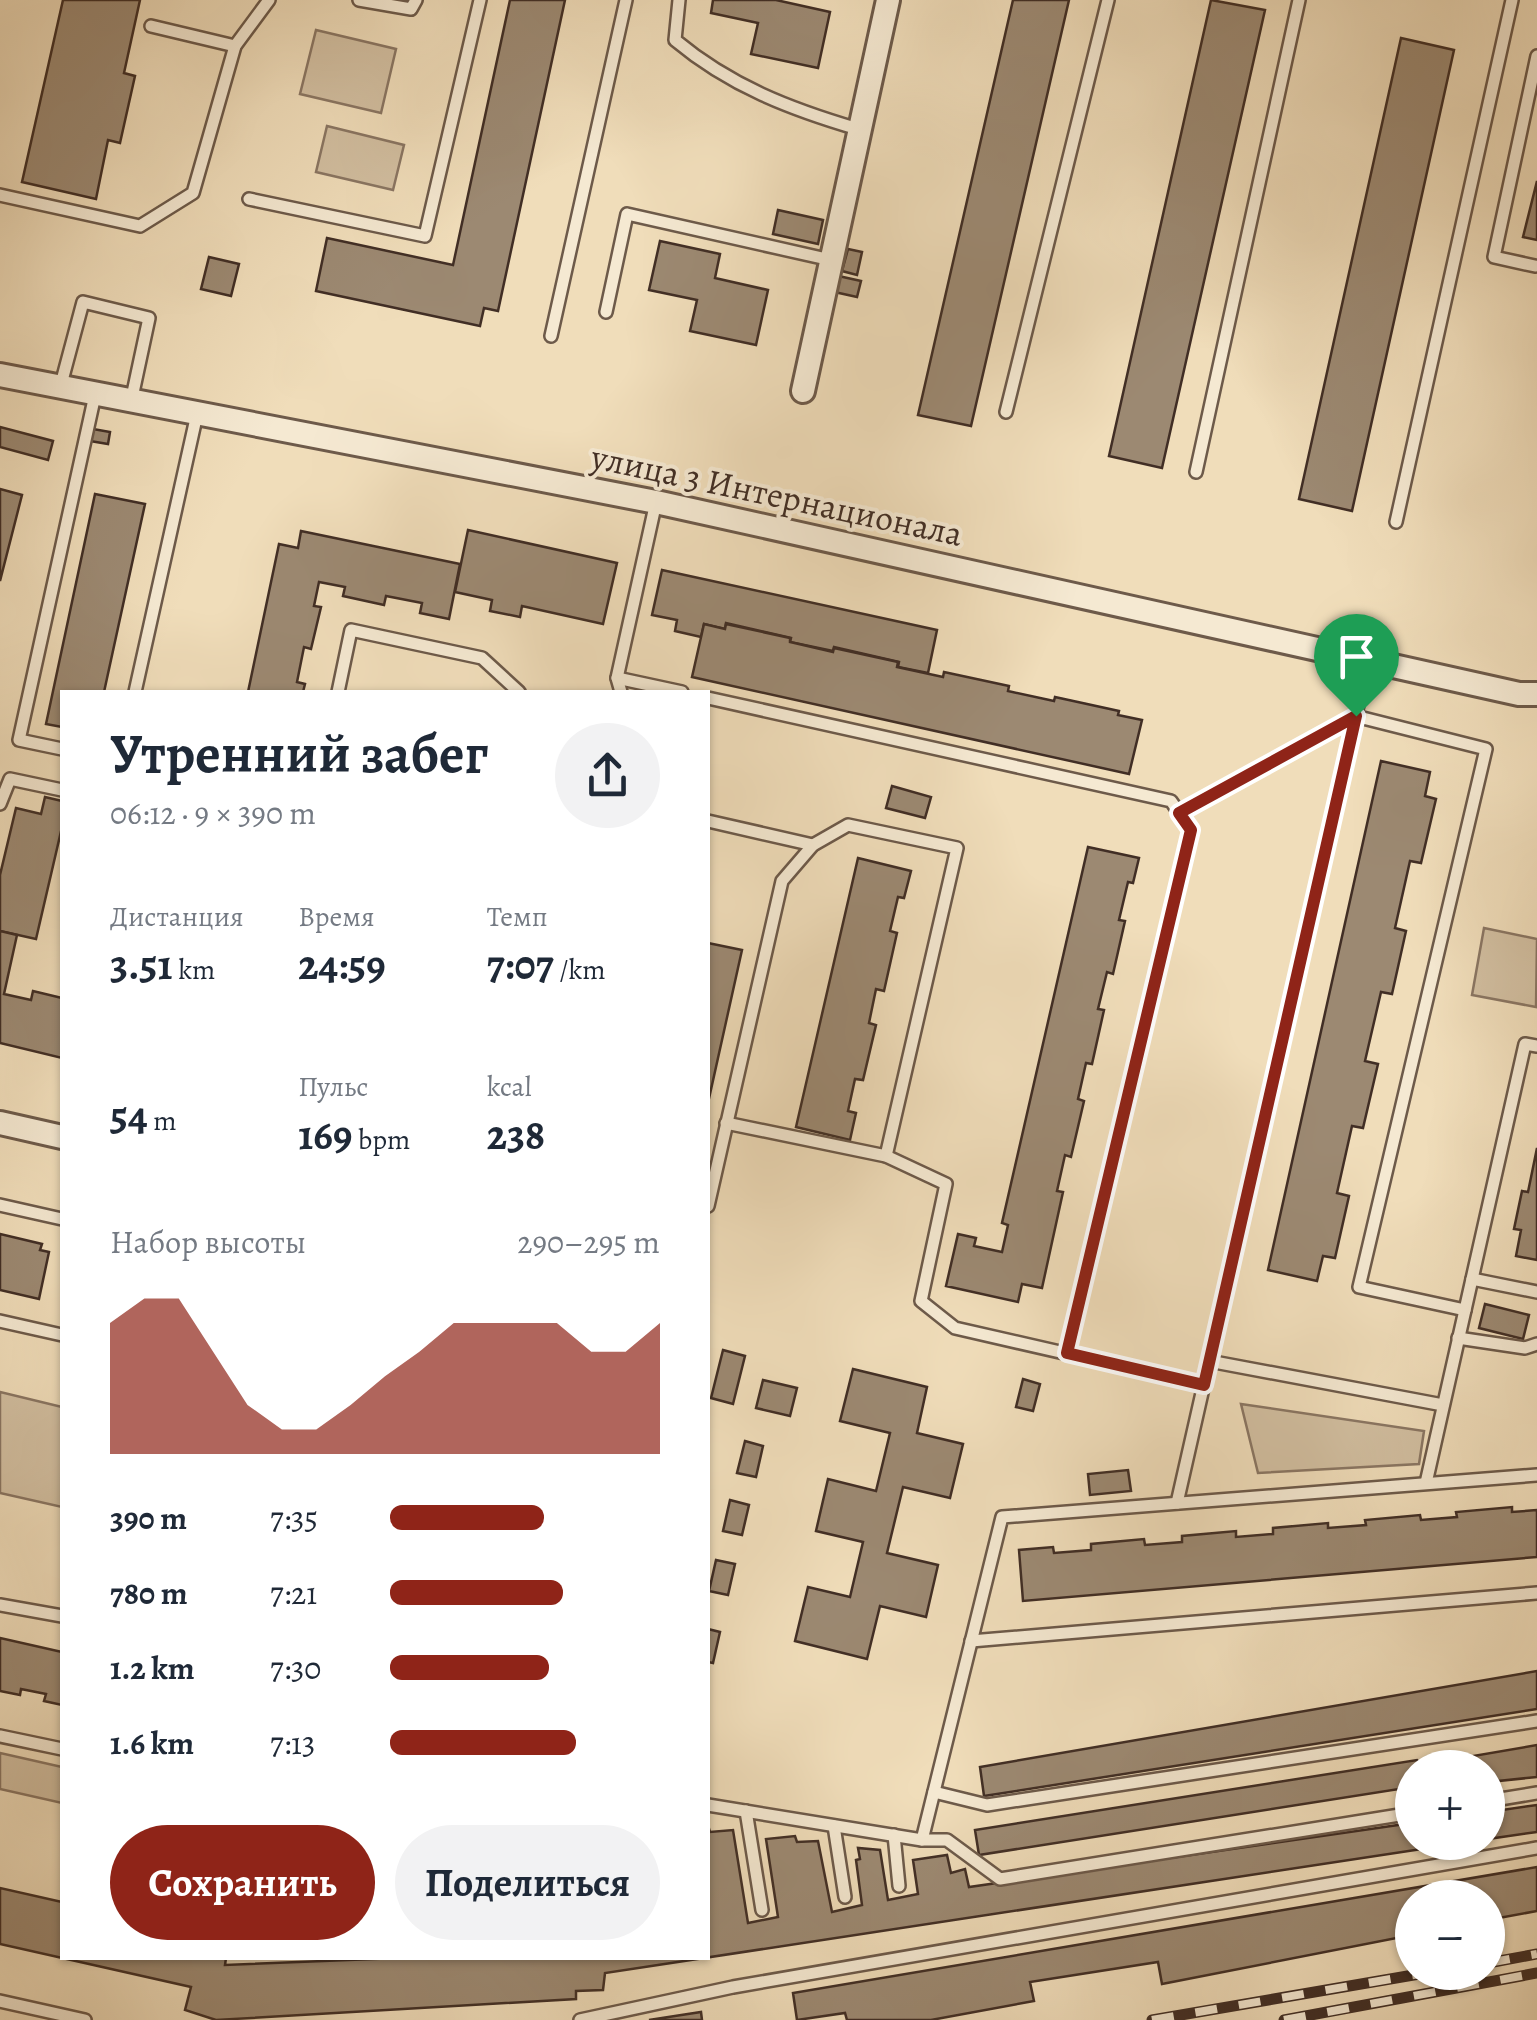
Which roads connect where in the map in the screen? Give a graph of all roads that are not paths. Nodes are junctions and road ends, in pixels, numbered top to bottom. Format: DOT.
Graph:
graph roads {
  1 [pos="269,0"];
  2 [pos="359,0"];
  3 [pos="416,0"];
  4 [pos="480,0"];
  5 [pos="626,0"];
  6 [pos="679,0"];
  7 [pos="888,0"];
  8 [pos="1108,0"];
  9 [pos="1299,0"];
  10 [pos="1512,0"];
  11 [pos="150,26"];
  12 [pos="234,46"];
  13 [pos="1537,56"];
  14 [pos="858,130"];
  15 [pos="0,195"];
  16 [pos="249,198"];
  17 [pos="831,260"];
  18 [pos="1535,266"];
  19 [pos="606,312"];
  20 [pos="551,336"];
  21 [pos="2,377"];
  22 [pos="60,388"];
  23 [pos="804,390"];
  24 [pos="95,395"];
  25 [pos="131,402"];
  26 [pos="1006,412"];
  27 [pos="196,414"];
  28 [pos="1196,472"];
  29 [pos="656,502"];
  30 [pos="1396,522"];
  31 [pos="1368,662"];
  32 [pos="617,678"];
  33 [pos="135,690"];
  34 [pos="338,690"];
  35 [pos="517,690"];
  36 [pos="620,690"];
  37 [pos="673,690"];
  38 [pos="1537,694"];
  39 [pos="710,698"];
  40 [pos="1356,716"];
  41 [pos="60,749"];
  42 [pos="60,790"];
  43 [pos="0,804"];
  44 [pos="1179,813"];
  45 [pos="710,821"];
  46 [pos="814,845"];
  47 [pos="1537,1046"];
  48 [pos="726,1122"];
  49 [pos="0,1123"];
  50 [pos="60,1137"];
  51 [pos="886,1156"];
  52 [pos="710,1197"];
  53 [pos="0,1205"];
  54 [pos="60,1219"];
  55 [pos="1472,1279"];
  56 [pos="1537,1292"];
  57 [pos="1464,1310"];
  58 [pos="0,1322"];
  59 [pos="60,1336"];
  60 [pos="1458,1338"];
  61 [pos="1537,1344"];
  62 [pos="1067,1353"];
  63 [pos="1209,1361"];
  64 [pos="1204,1385"];
  65 [pos="1443,1405"];
  66 [pos="1537,1475"];
  67 [pos="1426,1484"];
  68 [pos="1177,1503"];
  69 [pos="1537,1593"];
  70 [pos="0,1605"];
  71 [pos="60,1616"];
  72 [pos="971,1640"];
  73 [pos="1537,1721"];
  74 [pos="0,1736"];
  75 [pos="60,1749"];
  76 [pos="934,1792"];
  77 [pos="1537,1793"];
  78 [pos="1505,1798"];
  79 [pos="710,1805"];
  80 [pos="746,1811"];
  81 [pos="1395,1816"];
  82 [pos="834,1826"];
  83 [pos="894,1836"];
  84 [pos="922,1840"];
  85 [pos="1537,1848"];
  86 [pos="900,1886"];
  87 [pos="845,1897"];
  88 [pos="762,1910"];
  89 [pos="0,2002"];
  90 [pos="85,2020"];
  91 [pos="580,2020"];
  1 -- 12 [label="lane"];
  2 -- 3 [label="lane"];
  4 -- 16 [label="lane"];
  5 -- 20 [label="lane"];
  6 -- 14 [label="lane"];
  7 -- 14 [label="street"];
  8 -- 26 [label="lane"];
  9 -- 28 [label="lane"];
  10 -- 30 [label="lane"];
  11 -- 12 [label="lane"];
  12 -- 15 [label="lane"];
  13 -- 18 [label="lane"];
  14 -- 17 [label="street"];
  17 -- 19 [label="lane"];
  17 -- 23 [label="street"];
  21 -- 22 [label="street, улица 3 Интернационала"];
  22 -- 24 [label="street, улица 3 Интернационала"];
  22 -- 25 [label="lane"];
  24 -- 25 [label="street, улица 3 Интернационала"];
  24 -- 41 [label="lane"];
  25 -- 27 [label="street, улица 3 Интернационала"];
  27 -- 29 [label="street, улица 3 Интернационала"];
  27 -- 33 [label="lane"];
  29 -- 31 [label="street, улица 3 Интернационала"];
  29 -- 32 [label="lane"];
  31 -- 38 [label="street, улица 3 Интернационала"];
  31 -- 40 [label="lane"];
  32 -- 36 [label="lane"];
  32 -- 37 [label="lane"];
  34 -- 35 [label="lane"];
  39 -- 44 [label="lane"];
  40 -- 44 [label="lane"];
  40 -- 57 [label="lane"];
  40 -- 63 [label="lane"];
  42 -- 43 [label="lane"];
  44 -- 62 [label="lane"];
  45 -- 46 [label="lane"];
  46 -- 48 [label="lane"];
  46 -- 51 [label="lane"];
  47 -- 55 [label="lane"];
  48 -- 51 [label="lane"];
  48 -- 52 [label="lane"];
  49 -- 50 [label="street"];
  51 -- 62 [label="lane"];
  53 -- 54 [label="lane"];
  55 -- 56 [label="lane"];
  55 -- 57 [label="lane"];
  57 -- 60 [label="lane"];
  58 -- 59 [label="lane"];
  60 -- 61 [label="lane"];
  60 -- 65 [label="lane"];
  62 -- 64 [label="lane"];
  63 -- 64 [label="lane"];
  63 -- 65 [label="lane"];
  64 -- 68 [label="lane"];
  65 -- 67 [label="lane"];
  66 -- 67 [label="lane"];
  67 -- 68 [label="lane"];
  68 -- 72 [label="lane"];
  69 -- 72 [label="lane"];
  70 -- 71 [label="lane"];
  72 -- 76 [label="lane"];
  73 -- 76 [label="lane"];
  74 -- 75 [label="lane"];
  76 -- 84 [label="lane"];
  77 -- 78 [label="lane"];
  79 -- 80 [label="lane"];
  80 -- 82 [label="lane"];
  80 -- 88 [label="lane"];
  81 -- 84 [label="lane"];
  82 -- 83 [label="lane"];
  82 -- 87 [label="lane"];
  83 -- 84 [label="lane"];
  83 -- 86 [label="lane"];
  85 -- 91 [label="lane"];
  89 -- 90 [label="lane"];
}
